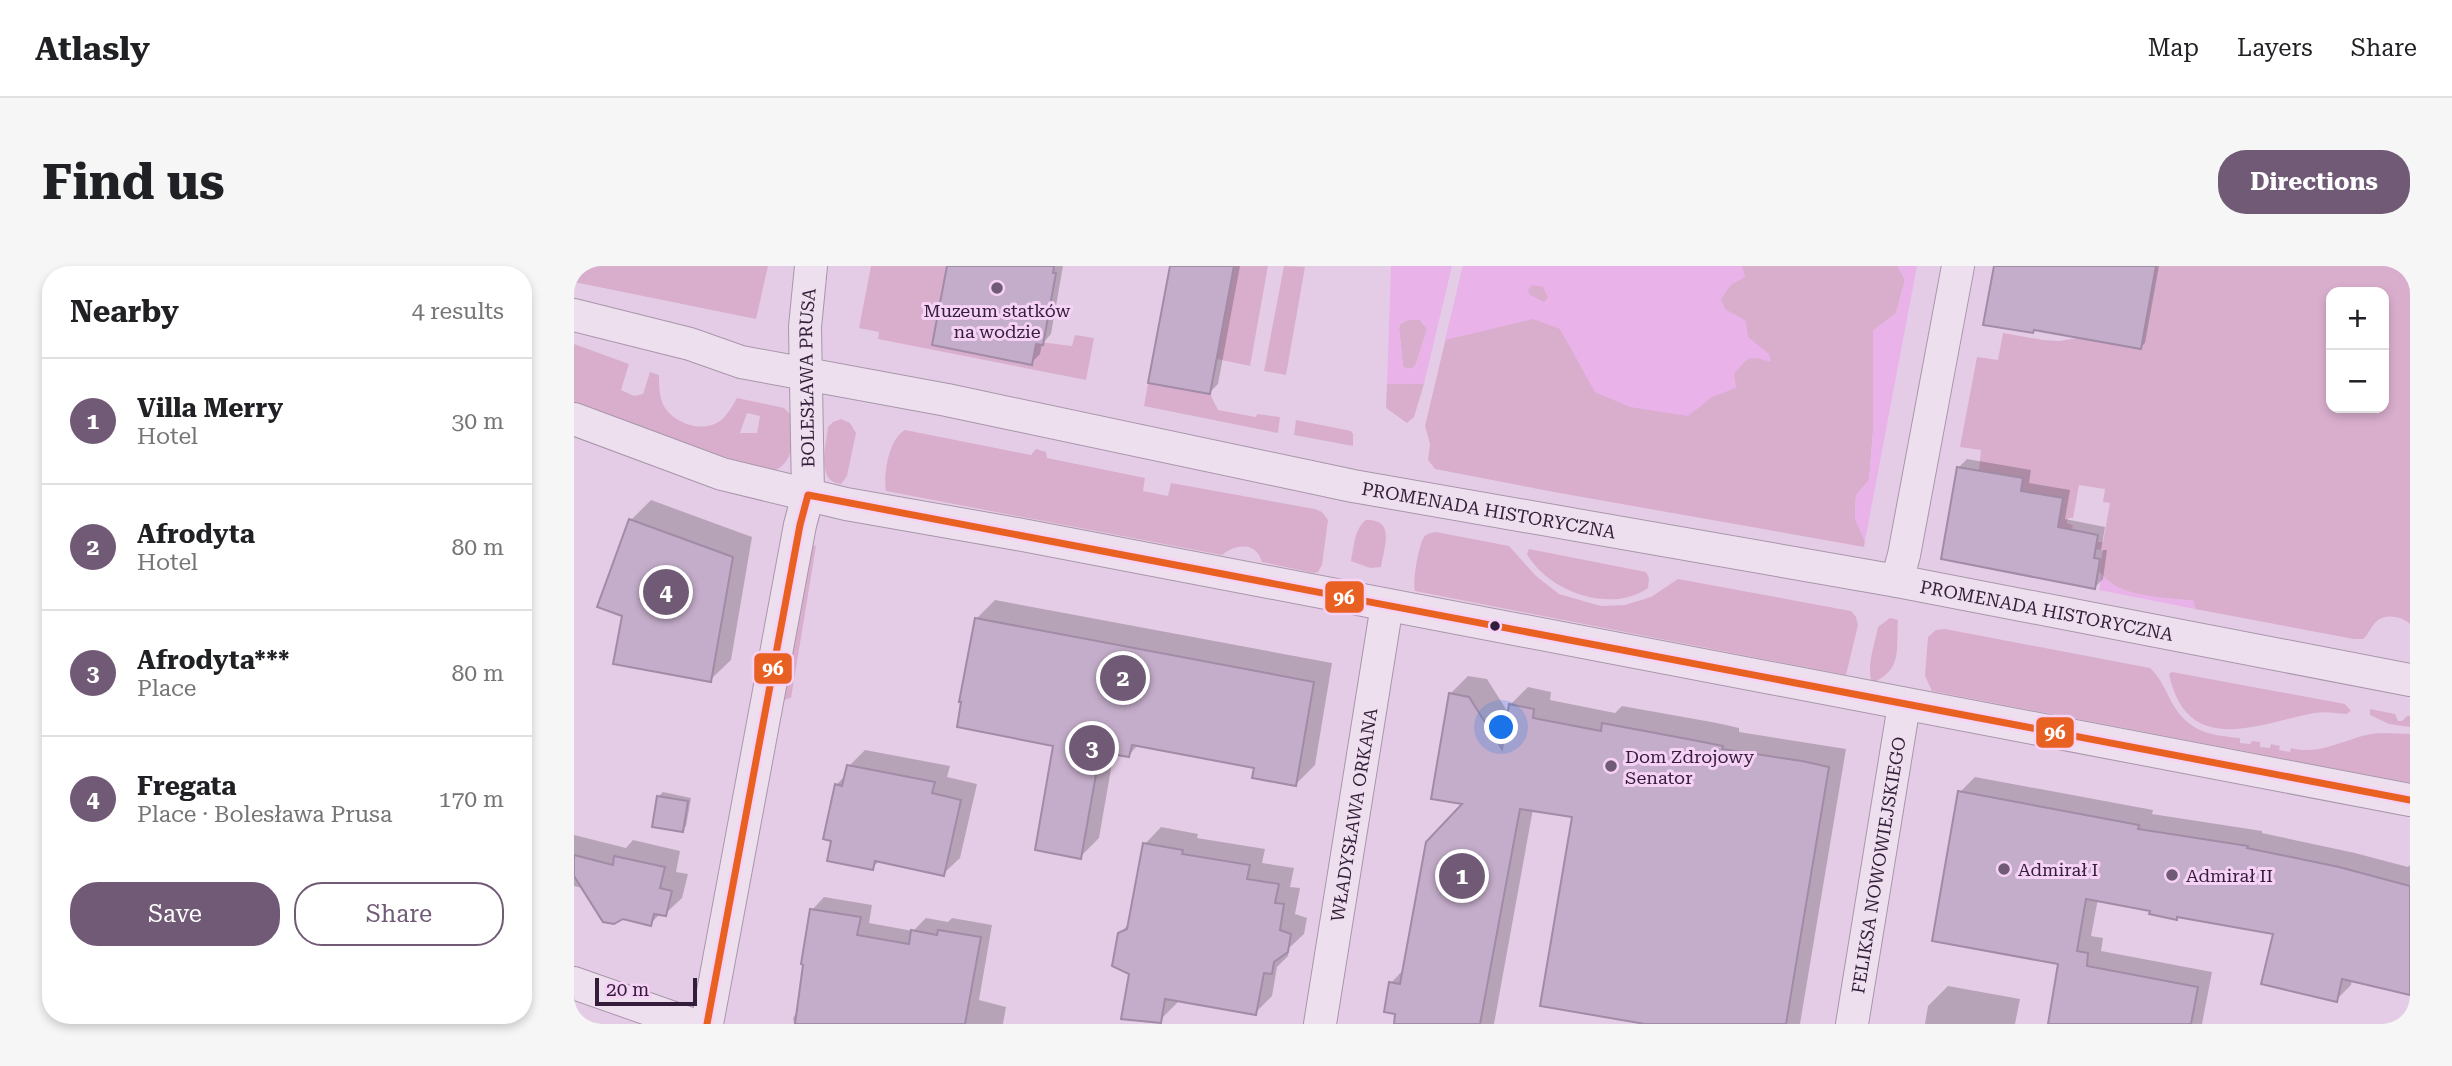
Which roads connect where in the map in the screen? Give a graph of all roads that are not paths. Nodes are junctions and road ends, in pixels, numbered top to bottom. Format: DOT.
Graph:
graph roads {
  1 [pos="811,266"];
  2 [pos="1958,266"];
  3 [pos="574,314"];
  4 [pos="808,373"];
  5 [pos="574,419"];
  6 [pos="808,495"];
  7 [pos="1897,581"];
  8 [pos="1387,605"];
  9 [pos="2410,680"];
  10 [pos="1904,705"];
  11 [pos="2410,800"];
  12 [pos="574,983"];
  13 [pos="691,1024"];
  14 [pos="707,1024"];
  15 [pos="1320,1024"];
  16 [pos="1852,1024"];
  1 -- 4 [label="street, BOLESŁAWA PRUSA"];
  2 -- 7 [label="street"];
  3 -- 4 [label="street, PROMENADA HISTORYCZNA"];
  4 -- 6 [label="street, BOLESŁAWA PRUSA"];
  4 -- 7 [label="street, PROMENADA HISTORYCZNA"];
  5 -- 6 [label="street"];
  6 -- 8 [label="street"];
  6 -- 14 [label="street, BOLESŁAWA PRUSA"];
  7 -- 9 [label="street, PROMENADA HISTORYCZNA"];
  8 -- 10 [label="street"];
  8 -- 15 [label="street, WŁADYSŁAWA ORKANA"];
  10 -- 11 [label="street"];
  10 -- 16 [label="street, FELIKSA NOWOWIEJSKIEGO"];
  12 -- 13 [label="street"];
}
